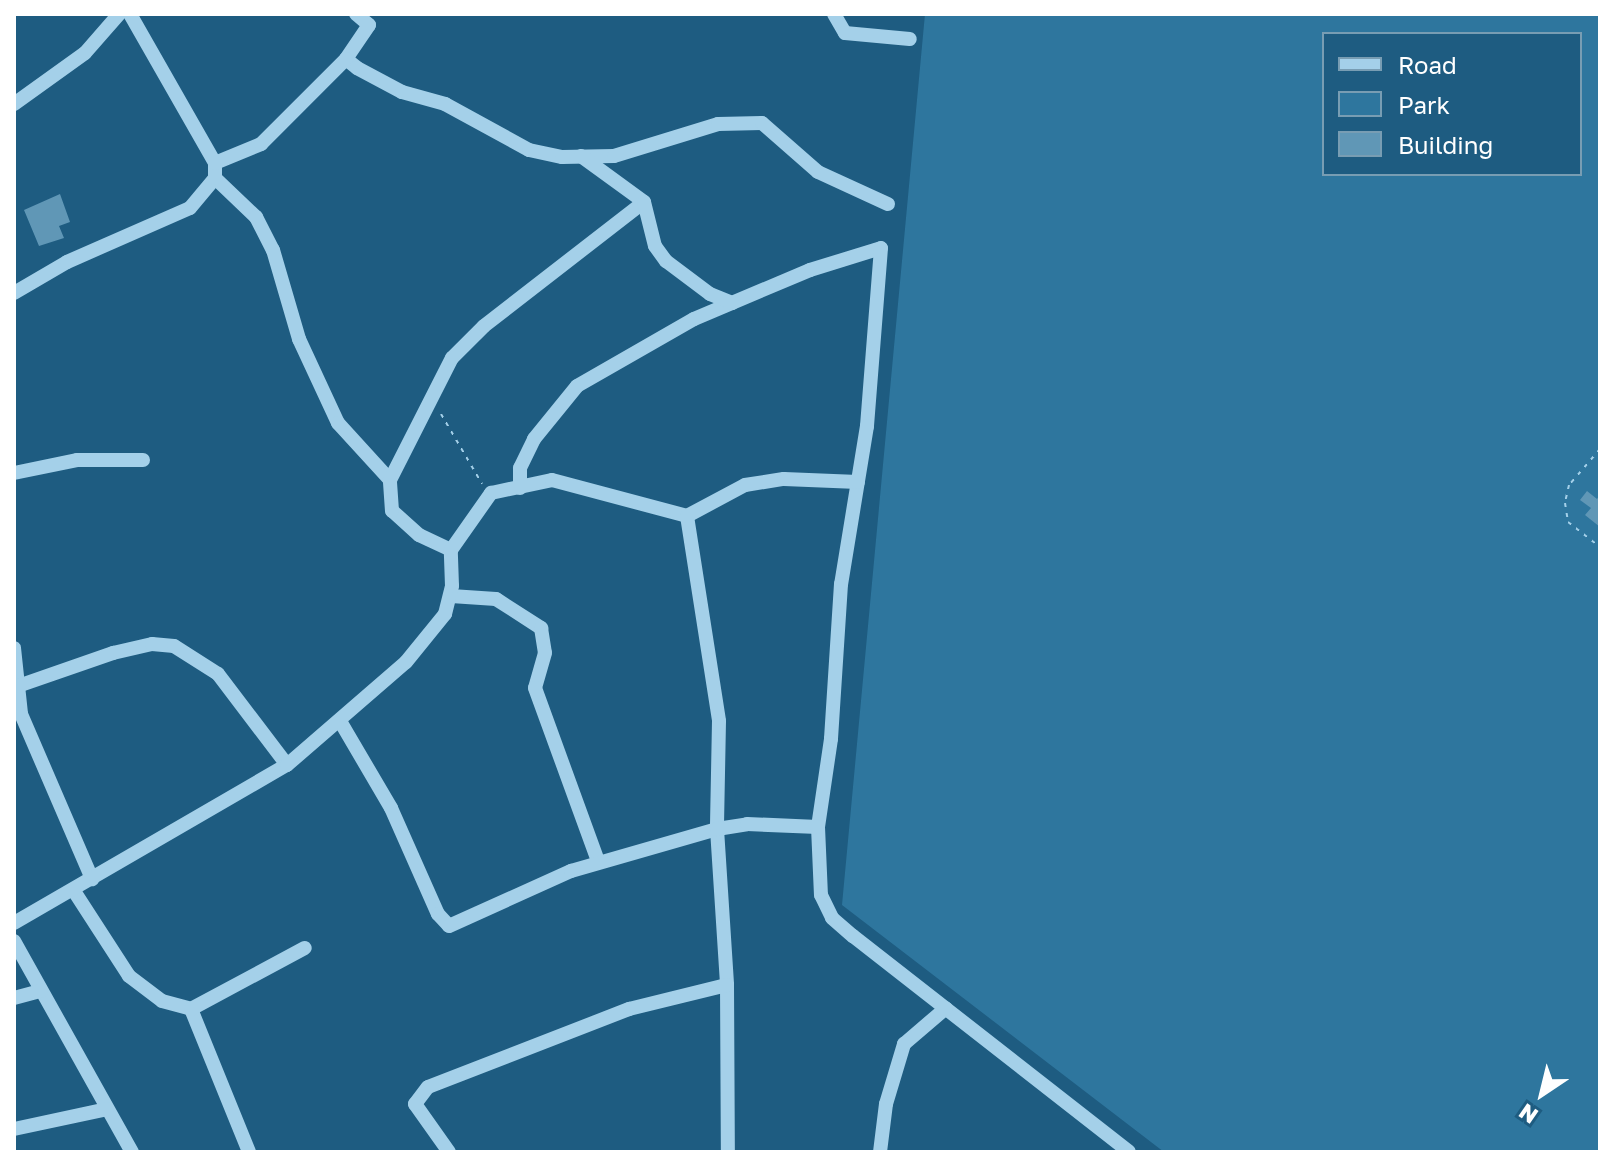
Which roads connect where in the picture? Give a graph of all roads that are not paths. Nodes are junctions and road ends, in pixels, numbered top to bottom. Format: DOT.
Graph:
graph roads {
  1 [pos="119,14"];
  2 [pos="130,14"];
  3 [pos="356,14"];
  4 [pos="834,14"];
  5 [pos="373,19"];
  6 [pos="910,39"];
  7 [pos="346,59"];
  8 [pos="14,104"];
  9 [pos="581,156"];
  10 [pos="215,170"];
  11 [pos="644,202"];
  12 [pos="888,204"];
  13 [pos="14,293"];
  14 [pos="732,303"];
  15 [pos="143,460"];
  16 [pos="14,473"];
  17 [pos="390,480"];
  18 [pos="858,482"];
  19 [pos="520,488"];
  20 [pos="687,516"];
  21 [pos="451,550"];
  22 [pos="451,596"];
  23 [pos="14,648"];
  24 [pos="18,686"];
  25 [pos="340,721"];
  26 [pos="287,765"];
  27 [pos="818,827"];
  28 [pos="717,829"];
  29 [pos="598,861"];
  30 [pos="92,879"];
  31 [pos="74,891"];
  32 [pos="14,923"];
  33 [pos="14,941"];
  34 [pos="305,948"];
  35 [pos="727,985"];
  36 [pos="41,991"];
  37 [pos="14,998"];
  38 [pos="946,1008"];
  39 [pos="191,1009"];
  40 [pos="107,1109"];
  41 [pos="14,1129"];
  42 [pos="132,1152"];
  43 [pos="249,1152"];
  44 [pos="449,1152"];
  45 [pos="728,1152"];
  46 [pos="880,1152"];
  47 [pos="1129,1152"];
  1 -- 8 [label="street"];
  2 -- 10 [label="street"];
  3 -- 5 [label="street"];
  4 -- 6 [label="street"];
  5 -- 7 [label="street"];
  7 -- 9 [label="street"];
  7 -- 10 [label="street"];
  9 -- 11 [label="street"];
  9 -- 12 [label="street"];
  10 -- 13 [label="street"];
  10 -- 17 [label="street"];
  11 -- 14 [label="street"];
  11 -- 17 [label="street"];
  14 -- 18 [label="street"];
  14 -- 19 [label="street"];
  15 -- 16 [label="street"];
  17 -- 21 [label="street"];
  18 -- 20 [label="street"];
  18 -- 27 [label="street"];
  19 -- 20 [label="street"];
  19 -- 21 [label="street"];
  20 -- 28 [label="street"];
  21 -- 22 [label="street"];
  22 -- 25 [label="street"];
  22 -- 29 [label="street"];
  23 -- 24 [label="street"];
  24 -- 26 [label="street"];
  24 -- 30 [label="street"];
  25 -- 26 [label="street"];
  25 -- 29 [label="street"];
  26 -- 30 [label="street"];
  27 -- 28 [label="street"];
  27 -- 38 [label="street"];
  28 -- 29 [label="street"];
  28 -- 35 [label="street"];
  30 -- 31 [label="street"];
  31 -- 32 [label="street"];
  31 -- 39 [label="street"];
  33 -- 36 [label="street"];
  34 -- 39 [label="street"];
  35 -- 44 [label="street"];
  35 -- 45 [label="street"];
  36 -- 37 [label="street"];
  36 -- 40 [label="street"];
  38 -- 46 [label="street"];
  38 -- 47 [label="street"];
  39 -- 43 [label="street"];
  40 -- 41 [label="street"];
  40 -- 42 [label="street"];
}
